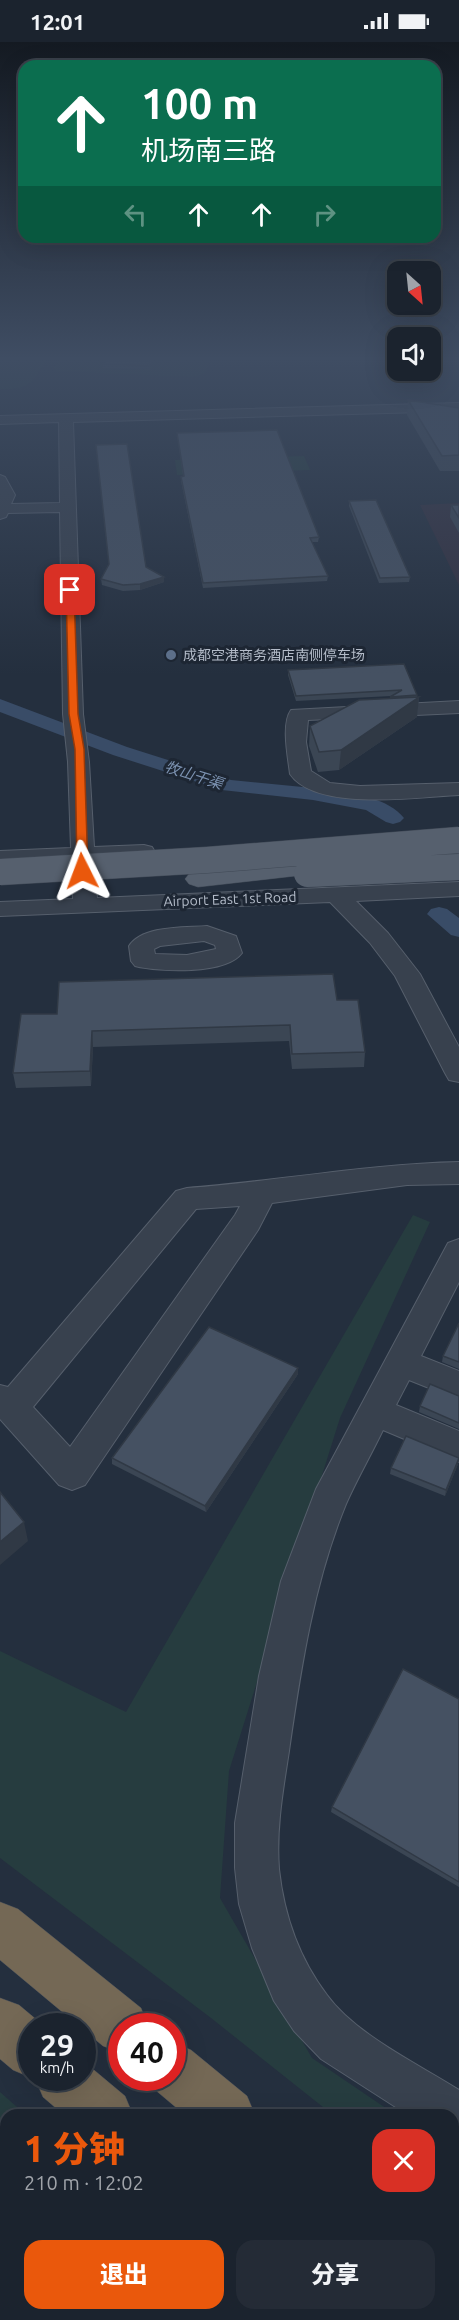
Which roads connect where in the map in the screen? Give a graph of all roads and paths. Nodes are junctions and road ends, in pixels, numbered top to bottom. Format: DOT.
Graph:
graph roads {
  1 [pos="67,462"];
  2 [pos="0,480"];
  3 [pos="68,507"];
  4 [pos="1,511"];
  5 [pos="459,707"];
  6 [pos="459,789"];
  7 [pos="459,840"];
  8 [pos="81,854"];
  9 [pos="459,854"];
  10 [pos="0,858"];
  11 [pos="459,867"];
  12 [pos="0,872"];
  13 [pos="0,889"];
  14 [pos="459,889"];
  15 [pos="193,890"];
  16 [pos="337,895"];
  17 [pos="85,905"];
  18 [pos="0,909"];
  19 [pos="183,934"];
  20 [pos="459,1073"];
  21 [pos="459,1173"];
  22 [pos="262,1193"];
  23 [pos="459,1251"];
  24 [pos="402,1364"];
  25 [pos="459,1386"];
  26 [pos="6,1403"];
  27 [pos="377,1412"];
  28 [pos="459,1447"];
  29 [pos="0,1927"];
  30 [pos="108,2016"];
  31 [pos="0,2024"];
  32 [pos="18,2039"];
  33 [pos="186,2080"];
  34 [pos="77,2091"];
  35 [pos="99,2109"];
  36 [pos="221,2109"];
  37 [pos="444,2109"];
  1 -- 3 [label="street"];
  2 -- 4 [label="street"];
  3 -- 4 [label="street"];
  3 -- 8 [label="street"];
  5 -- 6 [label="street"];
  7 -- 8 [label="street"];
  7 -- 12 [label="main road, bridge"];
  8 -- 10 [label="street"];
  8 -- 17 [label="street"];
  9 -- 15 [label="main road"];
  11 -- 15 [label="main road, bridge"];
  13 -- 15 [label="main road"];
  14 -- 16 [label="street, Airport East 1st Road"];
  15 -- 16 [label="street, Airport East 1st Road"];
  15 -- 17 [label="street, Airport East 1st Road"];
  15 -- 19 [label="street"];
  16 -- 20 [label="street"];
  17 -- 18 [label="street, Airport East 1st Road"];
  21 -- 22 [label="street"];
  22 -- 26 [label="street"];
  22 -- 26 [label="street"];
  23 -- 24 [label="street"];
  24 -- 25 [label="street"];
  24 -- 27 [label="street"];
  27 -- 28 [label="street"];
  27 -- 37 [label="street"];
  29 -- 30 [label="highway"];
  31 -- 32 [label="highway"];
  33 -- 36 [label="highway"];
  34 -- 35 [label="highway"];
}
